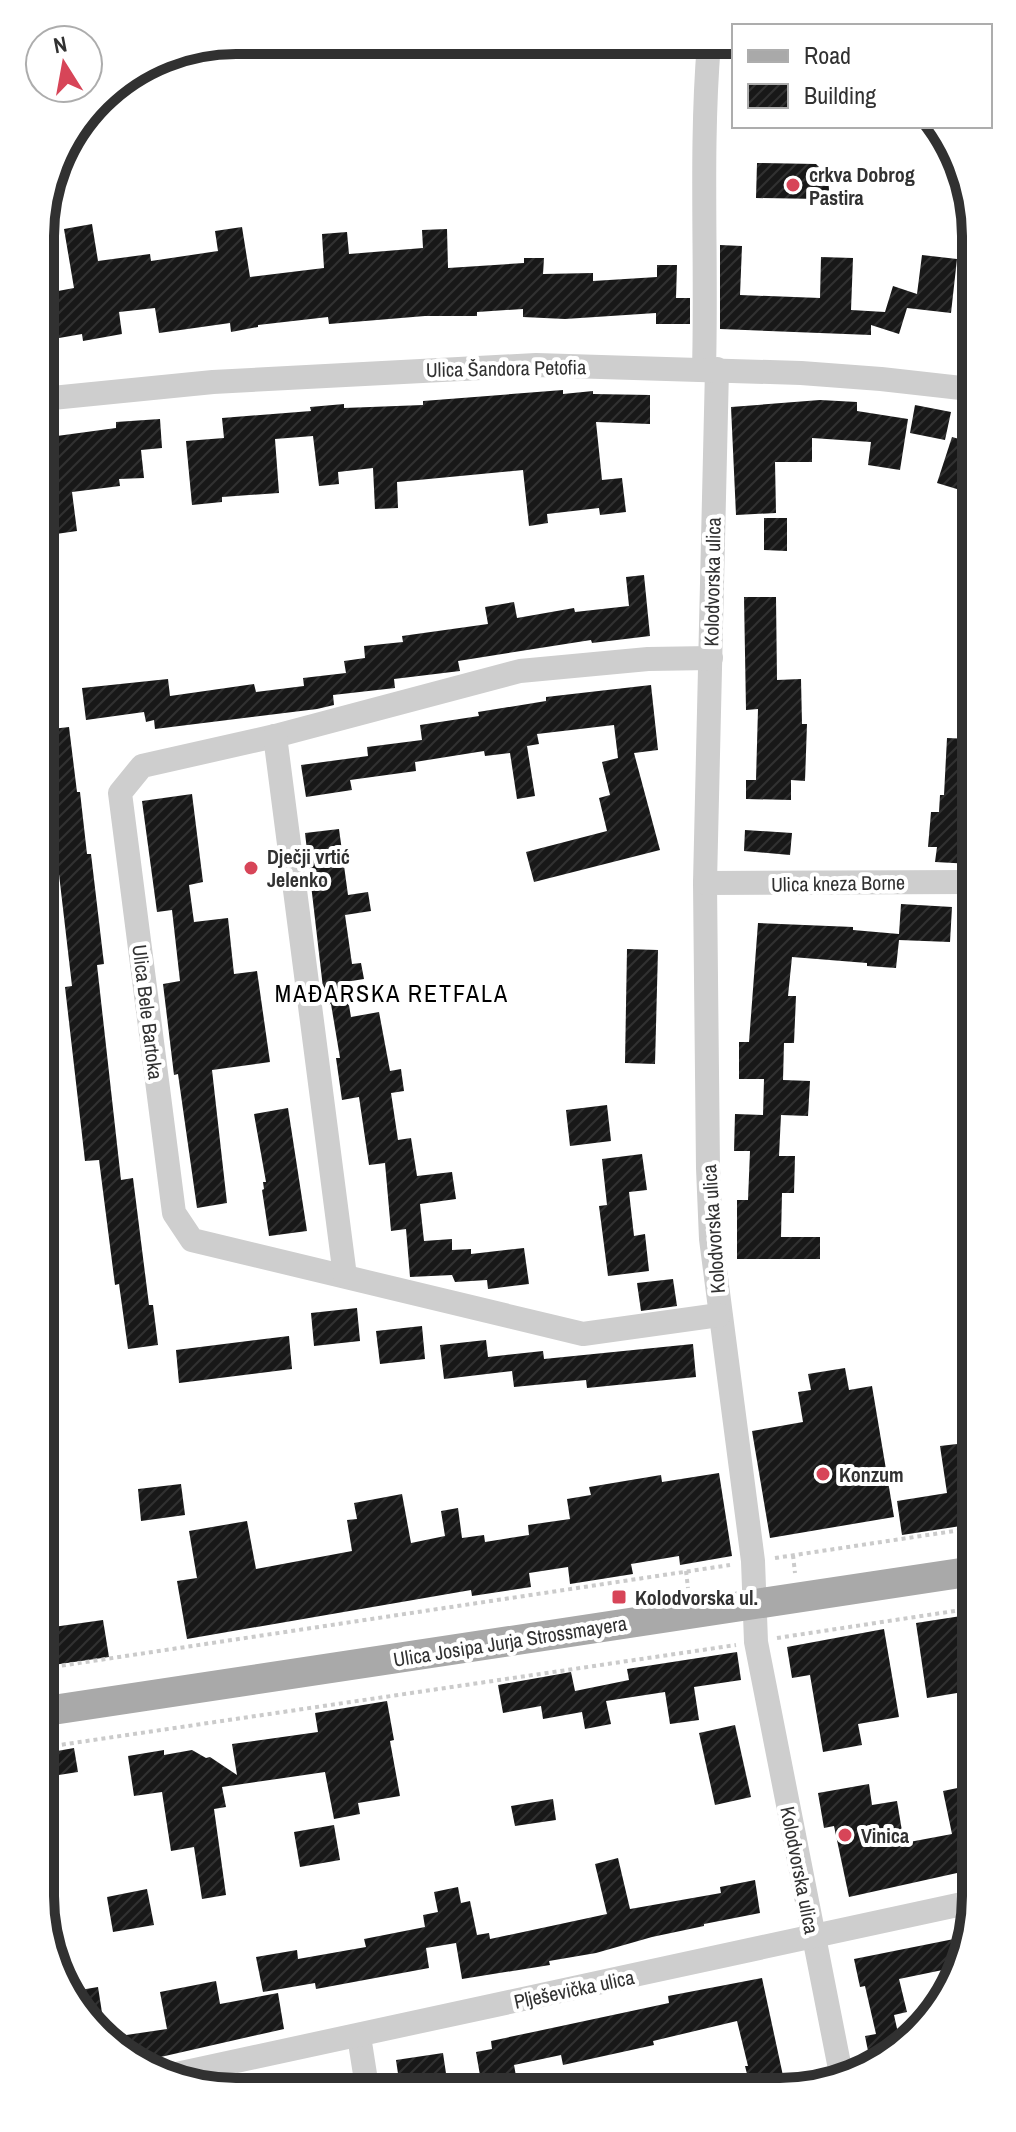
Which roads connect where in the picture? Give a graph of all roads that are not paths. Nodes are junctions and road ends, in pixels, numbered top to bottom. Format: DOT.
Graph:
graph roads {
  1 [pos="709,54"];
  2 [pos="711,369"];
  3 [pos="962,388"];
  4 [pos="54,398"];
  5 [pos="711,658"];
  6 [pos="275,736"];
  7 [pos="962,882"];
  8 [pos="705,883"];
  9 [pos="345,1276"];
  10 [pos="719,1315"];
  11 [pos="962,1573"];
  12 [pos="754,1605"];
  13 [pos="54,1710"];
  14 [pos="962,1904"];
  15 [pos="813,1936"];
  16 [pos="359,2036"];
  17 [pos="840,2068"];
  18 [pos="189,2072"];
  19 [pos="366,2078"];
  1 -- 2 [label="street, Kolodvorska ulica"];
  2 -- 3 [label="street, Ulica Šandora Petofia"];
  2 -- 4 [label="street, Ulica Šandora Petofia"];
  2 -- 5 [label="street, Kolodvorska ulica"];
  5 -- 6 [label="street, Ulica Bele Bartoka"];
  5 -- 8 [label="street, Kolodvorska ulica"];
  6 -- 9 [label="street"];
  6 -- 9 [label="street, Ulica Bele Bartoka"];
  7 -- 8 [label="street, Ulica kneza Borne"];
  8 -- 10 [label="street, Kolodvorska ulica"];
  9 -- 10 [label="street, Ulica Bele Bartoka"];
  10 -- 12 [label="street, Kolodvorska ulica"];
  11 -- 12 [label="main road, Ulica Josipa Jurja Strossmayera"];
  12 -- 13 [label="main road, Ulica Josipa Jurja Strossmayera"];
  12 -- 15 [label="street, Kolodvorska ulica"];
  14 -- 15 [label="street, Plješevička ulica"];
  15 -- 16 [label="street, Plješevička ulica"];
  15 -- 17 [label="street, Kolodvorska ulica"];
  16 -- 18 [label="street, Plješevička ulica"];
  16 -- 19 [label="street"];
}
